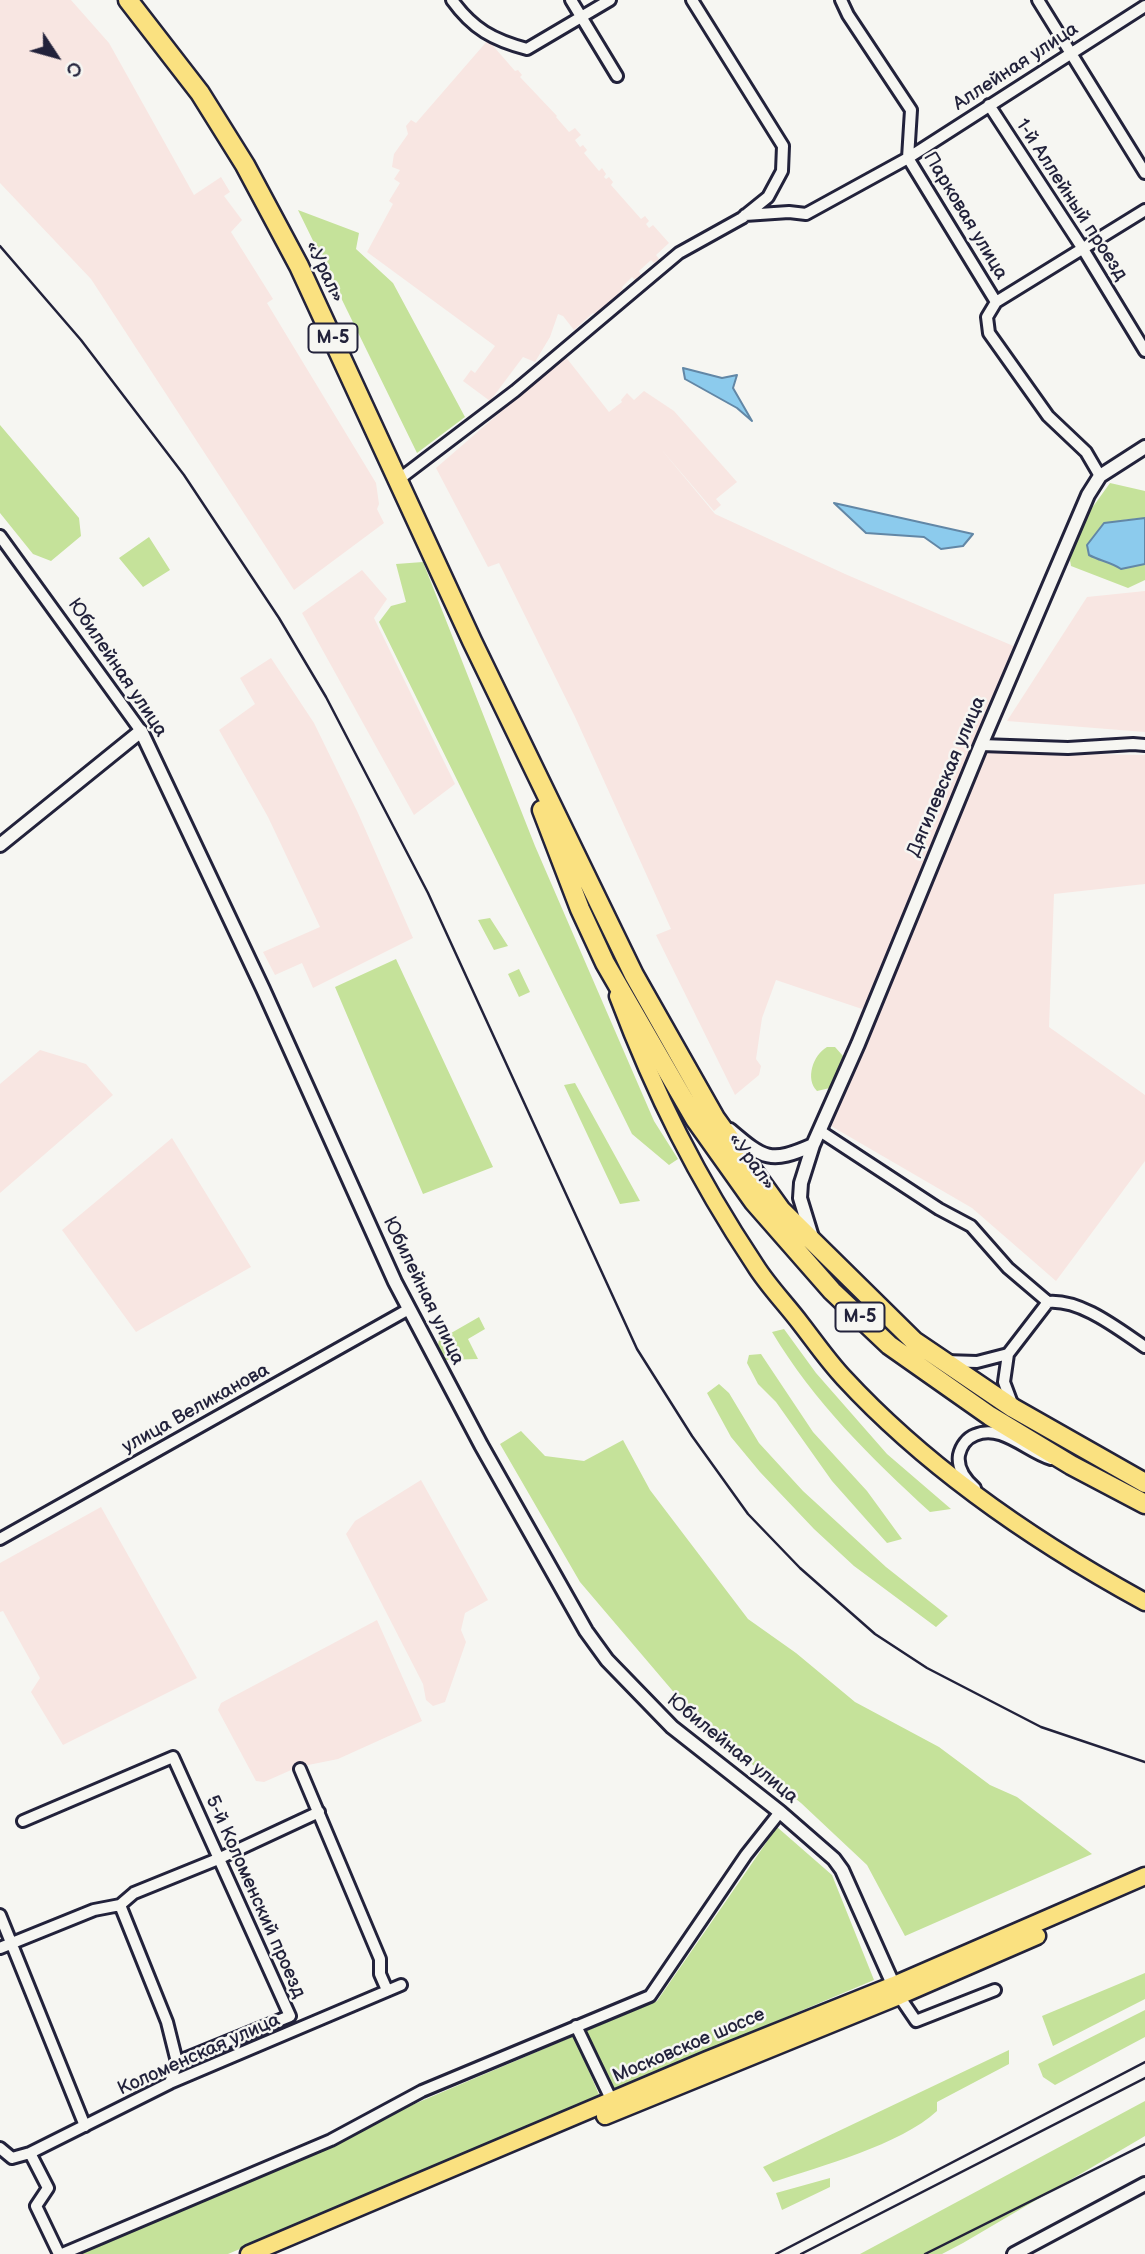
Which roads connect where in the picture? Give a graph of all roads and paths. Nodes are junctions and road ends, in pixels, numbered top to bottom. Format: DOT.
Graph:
graph roads {
  1 [pos="128,0"];
  2 [pos="452,0"];
  3 [pos="571,0"];
  4 [pos="610,0"];
  5 [pos="692,0"];
  6 [pos="841,0"];
  7 [pos="1038,0"];
  8 [pos="1145,6"];
  9 [pos="583,17"];
  10 [pos="1071,52"];
  11 [pos="617,76"];
  12 [pos="989,105"];
  13 [pos="908,158"];
  14 [pos="1145,173"];
  15 [pos="1145,210"];
  16 [pos="745,215"];
  17 [pos="1083,249"];
  18 [pos="996,302"];
  19 [pos="1145,351"];
  20 [pos="1145,447"];
  21 [pos="1100,476"];
  22 [pos="398,480"];
  23 [pos="0,536"];
  24 [pos="500,698"];
  25 [pos="141,732"];
  26 [pos="981,745"];
  27 [pos="1145,745"];
  28 [pos="0,845"];
  29 [pos="605,963"];
  30 [pos="715,1118"];
  31 [pos="820,1131"];
  32 [pos="813,1145"];
  33 [pos="814,1242"];
  34 [pos="1048,1302"];
  35 [pos="409,1309"];
  36 [pos="1145,1347"];
  37 [pos="1008,1354"];
  38 [pos="945,1361"];
  39 [pos="1013,1408"];
  40 [pos="1071,1465"];
  41 [pos="1145,1483"];
  42 [pos="1142,1503"];
  43 [pos="997,1510"];
  44 [pos="0,1539"];
  45 [pos="1145,1602"];
  46 [pos="300,1769"];
  47 [pos="319,1812"];
  48 [pos="780,1812"];
  49 [pos="23,1821"];
  50 [pos="218,1859"];
  51 [pos="1145,1876"];
  52 [pos="1145,1887"];
  53 [pos="120,1905"];
  54 [pos="0,1915"];
  55 [pos="12,1943"];
  56 [pos="0,1948"];
  57 [pos="401,1985"];
  58 [pos="387,1990"];
  59 [pos="995,1990"];
  60 [pos="896,1991"];
  61 [pos="576,2026"];
  62 [pos="177,2062"];
  63 [pos="170,2083"];
  64 [pos="612,2101"];
  65 [pos="85,2126"];
  66 [pos="0,2148"];
  67 [pos="30,2153"];
  68 [pos="1145,2185"];
  69 [pos="61,2254"];
  70 [pos="249,2254"];
  71 [pos="277,2254"];
  72 [pos="1014,2254"];
  1 -- 22 [label="highway, «Урал» / М-5"];
  2 -- 9 [label="street"];
  3 -- 9 [label="street"];
  4 -- 9 [label="street"];
  5 -- 16 [label="street"];
  6 -- 13 [label="street, Парковая улица"];
  7 -- 10 [label="street"];
  8 -- 10 [label="street, Аллейная улица"];
  9 -- 11 [label="street"];
  10 -- 12 [label="street, Аллейная улица"];
  10 -- 14 [label="street"];
  12 -- 13 [label="street, Аллейная улица"];
  12 -- 17 [label="street, 1-й Аллейный проезд"];
  13 -- 16 [label="street, Аллейная улица"];
  13 -- 18 [label="street, Парковая улица"];
  15 -- 17 [label="street"];
  16 -- 22 [label="street"];
  17 -- 18 [label="street"];
  17 -- 19 [label="street, 1-й Аллейный проезд"];
  18 -- 21 [label="street"];
  20 -- 21 [label="street, Дягилевская улица"];
  21 -- 26 [label="street, Дягилевская улица"];
  22 -- 24 [label="highway, «Урал» / М-5"];
  23 -- 25 [label="street, Юбилейная улица"];
  24 -- 29 [label="highway, «Урал» / М-5"];
  24 -- 30 [label="highway, «Урал» / М-5"];
  25 -- 28 [label="street"];
  25 -- 35 [label="street, Юбилейная улица"];
  26 -- 27 [label="street"];
  26 -- 31 [label="street, Дягилевская улица"];
  29 -- 40 [label="highway, «Урал» / М-5"];
  29 -- 43 [label="main road"];
  30 -- 32 [label="street"];
  30 -- 33 [label="highway, «Урал» / М-5"];
  31 -- 32 [label="street, Дягилевская улица"];
  31 -- 34 [label="street"];
  32 -- 33 [label="street, Дягилевская улица"];
  33 -- 38 [label="highway, «Урал» / М-5"];
  34 -- 36 [label="street"];
  34 -- 37 [label="street"];
  35 -- 44 [label="street, улица Великанова"];
  35 -- 48 [label="street, Юбилейная улица"];
  37 -- 38 [label="street"];
  37 -- 39 [label="street"];
  38 -- 39 [label="highway, «Урал» / М-5"];
  39 -- 41 [label="highway, «Урал» / М-5"];
  40 -- 42 [label="highway, «Урал» / М-5"];
  40 -- 43 [label="street"];
  43 -- 45 [label="main road"];
  46 -- 47 [label="street"];
  47 -- 50 [label="street"];
  47 -- 58 [label="street"];
  48 -- 60 [label="street, Юбилейная улица"];
  48 -- 61 [label="street"];
  49 -- 50 [label="street, 5-й Коломенский проезд"];
  50 -- 53 [label="street"];
  50 -- 62 [label="street, 5-й Коломенский проезд"];
  51 -- 60 [label="main road, Московское шоссе"];
  52 -- 60 [label="main road, Московское шоссе"];
  53 -- 55 [label="street"];
  53 -- 62 [label="street"];
  54 -- 55 [label="street"];
  55 -- 56 [label="street"];
  55 -- 65 [label="street"];
  57 -- 58 [label="street, Коломенская улица"];
  58 -- 63 [label="street, Коломенская улица"];
  59 -- 60 [label="street"];
  60 -- 64 [label="main road, Московское шоссе"];
  60 -- 71 [label="main road, Московское шоссе"];
  61 -- 64 [label="street"];
  61 -- 69 [label="street"];
  62 -- 63 [label="street"];
  63 -- 65 [label="street, Коломенская улица"];
  64 -- 70 [label="main road, Московское шоссе"];
  65 -- 67 [label="street, Коломенская улица"];
  66 -- 67 [label="street, Коломенская улица"];
  67 -- 69 [label="street"];
  68 -- 72 [label="street"];
}
